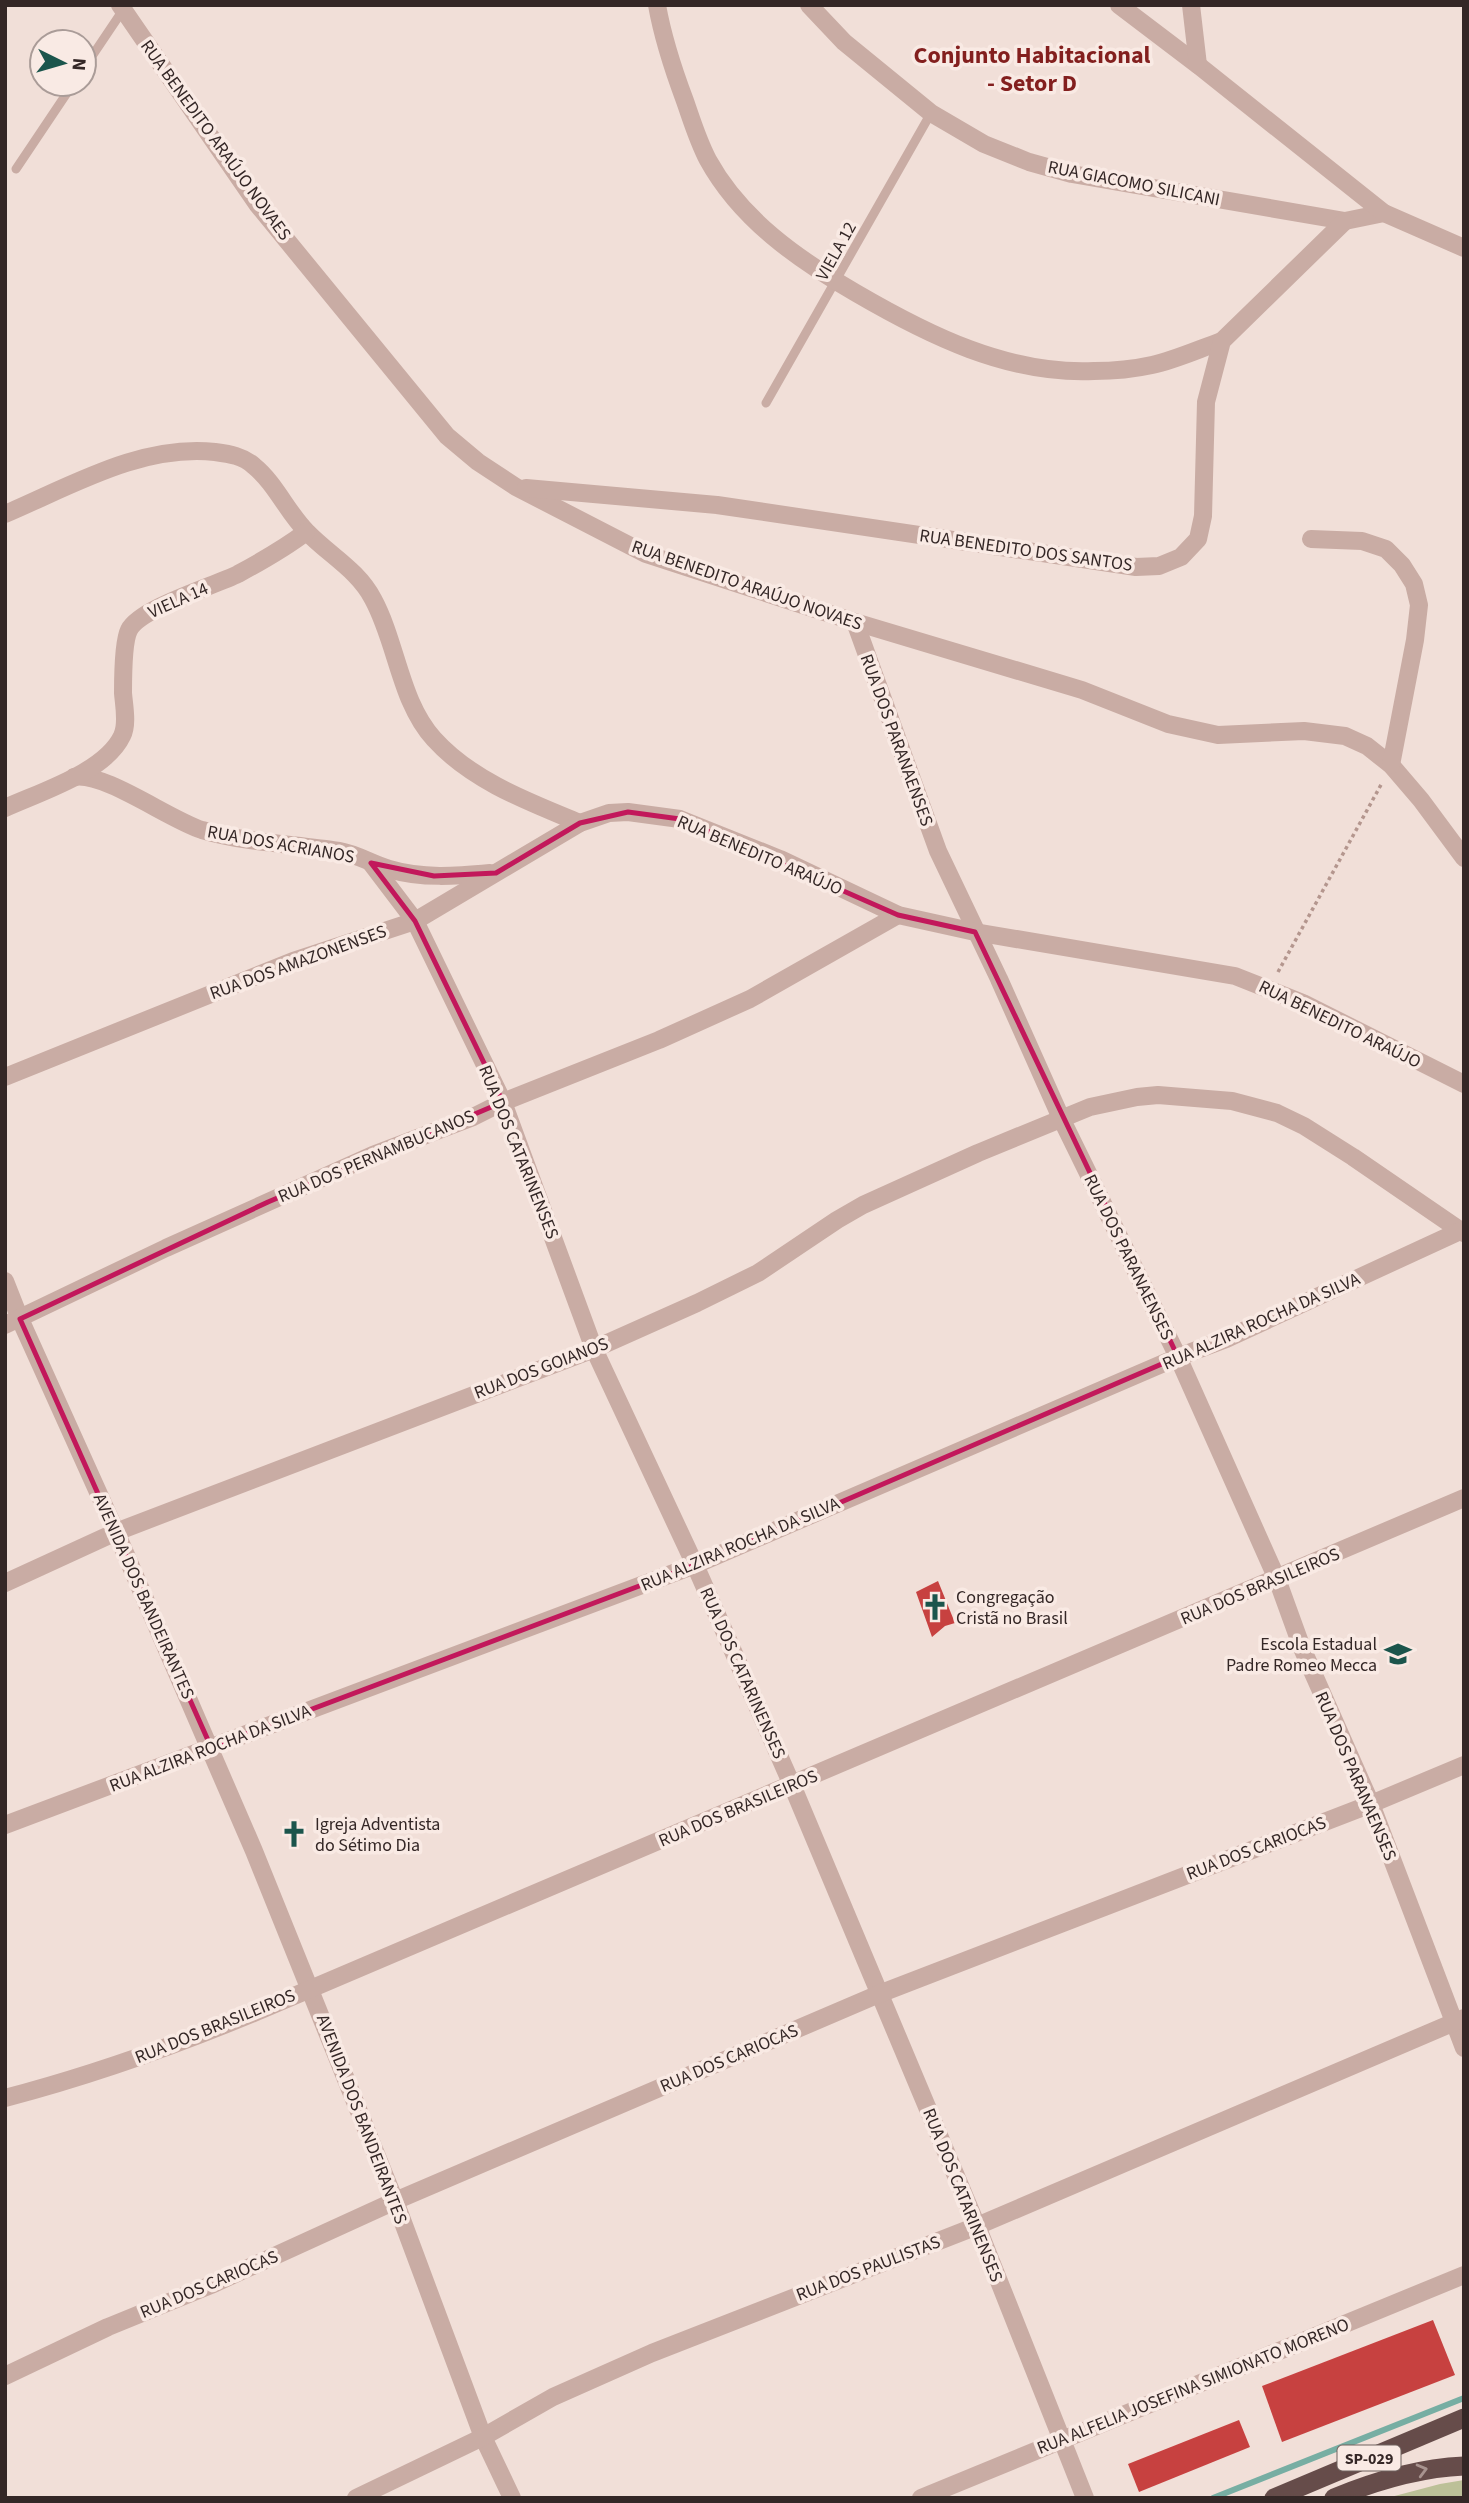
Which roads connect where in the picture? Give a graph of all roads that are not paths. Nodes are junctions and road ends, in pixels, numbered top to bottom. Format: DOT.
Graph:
graph roads {
  1 [pos="657,5"];
  2 [pos="809,5"];
  3 [pos="1119,5"];
  4 [pos="1191,5"];
  5 [pos="121,8"];
  6 [pos="98,45"];
  7 [pos="1198,65"];
  8 [pos="64,98"];
  9 [pos="931,113"];
  10 [pos="16,169"];
  11 [pos="1384,214"];
  12 [pos="1346,221"];
  13 [pos="1464,247"];
  14 [pos="837,282"];
  15 [pos="1222,341"];
  16 [pos="766,403"];
  17 [pos="516,487"];
  18 [pos="5,514"];
  19 [pos="306,532"];
  20 [pos="1311,539"];
  21 [pos="855,622"];
  22 [pos="1391,765"];
  23 [pos="74,777"];
  24 [pos="5,807"];
  25 [pos="580,823"];
  26 [pos="1464,858"];
  27 [pos="371,863"];
  28 [pos="496,873"];
  29 [pos="898,915"];
  30 [pos="415,920"];
  31 [pos="975,932"];
  32 [pos="5,1077"];
  33 [pos="1464,1084"];
  34 [pos="503,1102"];
  35 [pos="1061,1118"];
  36 [pos="1462,1232"];
  37 [pos="5,1281"];
  38 [pos="12,1322"];
  39 [pos="594,1349"];
  40 [pos="1178,1357"];
  41 [pos="1464,1498"];
  42 [pos="116,1532"];
  43 [pos="695,1565"];
  44 [pos="1277,1578"];
  45 [pos="5,1583"];
  46 [pos="211,1747"];
  47 [pos="1464,1765"];
  48 [pos="792,1785"];
  49 [pos="1371,1804"];
  50 [pos="5,1825"];
  51 [pos="311,1987"];
  52 [pos="879,1994"];
  53 [pos="1458,2020"];
  54 [pos="1464,2048"];
  55 [pos="5,2098"];
  56 [pos="395,2201"];
  57 [pos="977,2226"];
  58 [pos="1464,2275"];
  59 [pos="5,2376"];
  60 [pos="1464,2418"];
  61 [pos="483,2437"];
  62 [pos="1061,2441"];
  63 [pos="1464,2466"];
  64 [pos="356,2498"];
  65 [pos="512,2498"];
  66 [pos="921,2498"];
  67 [pos="1085,2498"];
  68 [pos="1274,2498"];
  69 [pos="1334,2498"];
  1 -- 14 [label="street"];
  2 -- 9 [label="street, RUA GIACOMO SILICANI"];
  3 -- 7 [label="street"];
  4 -- 7 [label="street"];
  5 -- 6 [label="lane"];
  5 -- 17 [label="street, RUA BENEDITO ARAÚJO NOVAES"];
  7 -- 11 [label="street"];
  8 -- 10 [label="lane"];
  9 -- 12 [label="street, RUA GIACOMO SILICANI"];
  9 -- 14 [label="lane, VIELA 12"];
  11 -- 12 [label="street, RUA GIACOMO SILICANI"];
  11 -- 13 [label="street"];
  12 -- 15 [label="street"];
  14 -- 15 [label="street"];
  14 -- 16 [label="lane, VIELA 12"];
  15 -- 17 [label="street, RUA BENEDITO DOS SANTOS"];
  17 -- 21 [label="street, RUA BENEDITO ARAÚJO NOVAES"];
  18 -- 19 [label="street"];
  19 -- 23 [label="street, VIELA 14"];
  19 -- 25 [label="street"];
  20 -- 22 [label="street"];
  21 -- 22 [label="street, RUA BENEDITO ARAÚJO NOVAES"];
  21 -- 31 [label="street, RUA DOS PARANAENSES"];
  22 -- 26 [label="street, RUA BENEDITO ARAÚJO NOVAES"];
  23 -- 24 [label="street, VIELA 14"];
  23 -- 27 [label="street, RUA DOS ACRIANOS"];
  25 -- 28 [label="street, RUA DOS AMAZONENSES"];
  25 -- 29 [label="street, RUA BENEDITO ARAÚJO"];
  27 -- 28 [label="street, RUA DOS ACRIANOS"];
  27 -- 30 [label="street, RUA DOS CATARINENSES"];
  28 -- 30 [label="street, RUA DOS AMAZONENSES"];
  29 -- 31 [label="street, RUA BENEDITO ARAÚJO"];
  29 -- 34 [label="street, RUA DOS PERNAMBUCANOS"];
  30 -- 32 [label="street, RUA DOS AMAZONENSES"];
  30 -- 34 [label="street, RUA DOS CATARINENSES"];
  31 -- 33 [label="street, RUA BENEDITO ARAÚJO"];
  31 -- 35 [label="street, RUA DOS PARANAENSES"];
  34 -- 38 [label="street, RUA DOS PERNAMBUCANOS"];
  34 -- 39 [label="street, RUA DOS CATARINENSES"];
  35 -- 36 [label="street, RUA DOS GOIANOS"];
  35 -- 39 [label="street, RUA DOS GOIANOS"];
  35 -- 40 [label="street, RUA DOS PARANAENSES"];
  36 -- 40 [label="street, RUA ALZIRA ROCHA DA SILVA"];
  37 -- 38 [label="street, AVENIDA DOS BANDEIRANTES"];
  38 -- 42 [label="street, AVENIDA DOS BANDEIRANTES"];
  39 -- 42 [label="street, RUA DOS GOIANOS"];
  39 -- 43 [label="street, RUA DOS CATARINENSES"];
  40 -- 43 [label="street, RUA ALZIRA ROCHA DA SILVA"];
  40 -- 44 [label="street, RUA DOS PARANAENSES"];
  41 -- 44 [label="street, RUA DOS BRASILEIROS"];
  42 -- 45 [label="street, RUA DOS GOIANOS"];
  42 -- 46 [label="street, AVENIDA DOS BANDEIRANTES"];
  43 -- 46 [label="street, RUA ALZIRA ROCHA DA SILVA"];
  43 -- 48 [label="street, RUA DOS CATARINENSES"];
  44 -- 48 [label="street, RUA DOS BRASILEIROS"];
  44 -- 49 [label="street, RUA DOS PARANAENSES"];
  46 -- 50 [label="street, RUA ALZIRA ROCHA DA SILVA"];
  46 -- 51 [label="street, AVENIDA DOS BANDEIRANTES"];
  47 -- 49 [label="street, RUA DOS CARIOCAS"];
  48 -- 51 [label="street, RUA DOS BRASILEIROS"];
  48 -- 52 [label="street, RUA DOS CATARINENSES"];
  49 -- 52 [label="street, RUA DOS CARIOCAS"];
  49 -- 53 [label="street, RUA DOS PARANAENSES"];
  51 -- 55 [label="street, RUA DOS BRASILEIROS"];
  51 -- 56 [label="street, AVENIDA DOS BANDEIRANTES"];
  52 -- 56 [label="street, RUA DOS CARIOCAS"];
  52 -- 57 [label="street, RUA DOS CATARINENSES"];
  53 -- 54 [label="street, RUA DOS PARANAENSES"];
  53 -- 57 [label="street, RUA DOS PAULISTAS"];
  56 -- 59 [label="street, RUA DOS CARIOCAS"];
  56 -- 61 [label="street, AVENIDA DOS BANDEIRANTES"];
  57 -- 61 [label="street, RUA DOS PAULISTAS"];
  57 -- 62 [label="street, RUA DOS CATARINENSES"];
  58 -- 62 [label="street, RUA ALFELIA JOSEFINA SIMIONATO MORENO"];
  60 -- 68 [label="highway, SP-029"];
  61 -- 64 [label="street, RUA DOS PAULISTAS"];
  61 -- 65 [label="street, AVENIDA DOS BANDEIRANTES"];
  62 -- 66 [label="street, RUA ALFELIA JOSEFINA SIMIONATO MORENO"];
  62 -- 67 [label="street, RUA DOS CATARINENSES"];
  69 -- 63 [label="highway, SP-029, one-way"];
}
